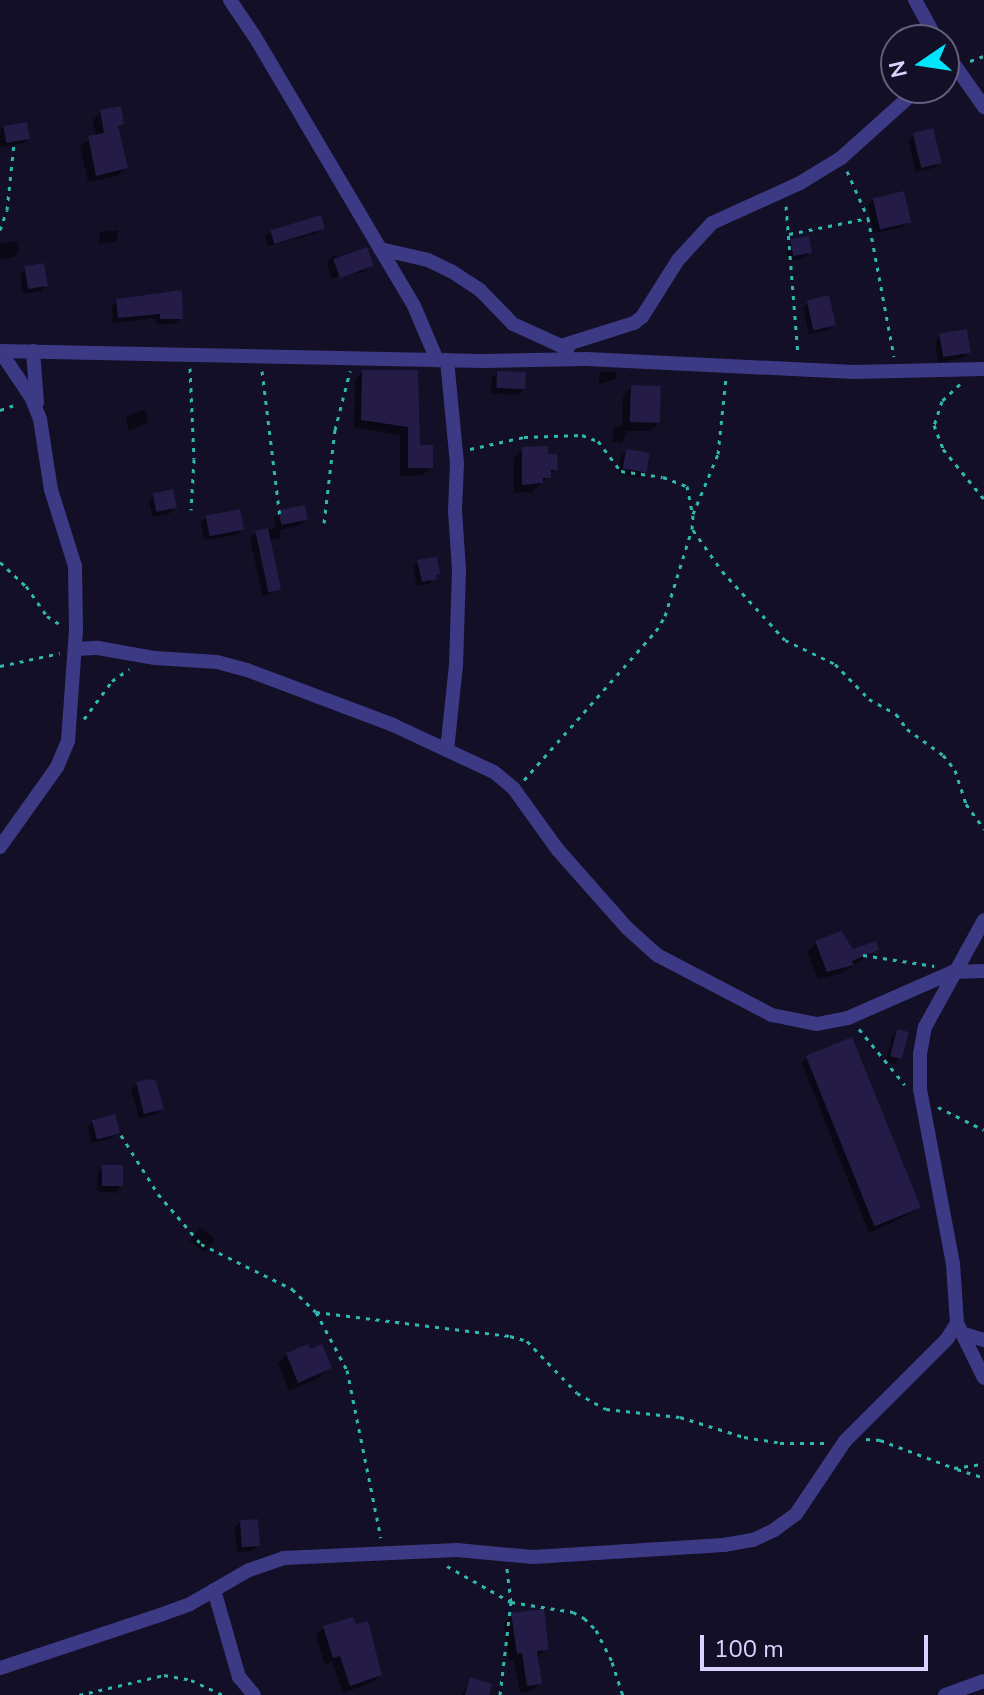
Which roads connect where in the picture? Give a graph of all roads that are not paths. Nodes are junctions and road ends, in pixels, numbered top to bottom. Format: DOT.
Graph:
graph roads {
  1 [pos="230,0"];
  2 [pos="915,0"];
  3 [pos="928,24"];
  4 [pos="960,76"];
  5 [pos="901,104"];
  6 [pos="984,107"];
  7 [pos="380,249"];
  8 [pos="561,346"];
  9 [pos="0,351"];
  10 [pos="33,351"];
  11 [pos="586,359"];
  12 [pos="442,360"];
  13 [pos="984,369"];
  14 [pos="34,403"];
  15 [pos="76,649"];
  16 [pos="447,750"];
  17 [pos="0,847"];
  18 [pos="984,920"];
  19 [pos="984,971"];
  20 [pos="950,974"];
  21 [pos="960,1329"];
  22 [pos="984,1340"];
  23 [pos="984,1378"];
  24 [pos="214,1590"];
  25 [pos="0,1668"];
  26 [pos="984,1681"];
  27 [pos="254,1695"];
  28 [pos="945,1695"];
  1 -- 7 [label="street"];
  2 -- 3 [label="street"];
  4 -- 6 [label="street"];
  5 -- 8 [label="street"];
  7 -- 8 [label="street"];
  7 -- 12 [label="street"];
  8 -- 11 [label="street"];
  9 -- 10 [label="street"];
  9 -- 14 [label="street"];
  10 -- 12 [label="street"];
  10 -- 14 [label="street"];
  11 -- 12 [label="street"];
  11 -- 13 [label="street"];
  12 -- 16 [label="street"];
  14 -- 15 [label="street"];
  15 -- 16 [label="street"];
  15 -- 17 [label="street"];
  16 -- 20 [label="street"];
  18 -- 20 [label="street"];
  19 -- 20 [label="street"];
  20 -- 21 [label="street"];
  21 -- 22 [label="street"];
  21 -- 23 [label="street"];
  21 -- 24 [label="street"];
  24 -- 25 [label="street"];
  24 -- 27 [label="street"];
  26 -- 28 [label="street"];
}
